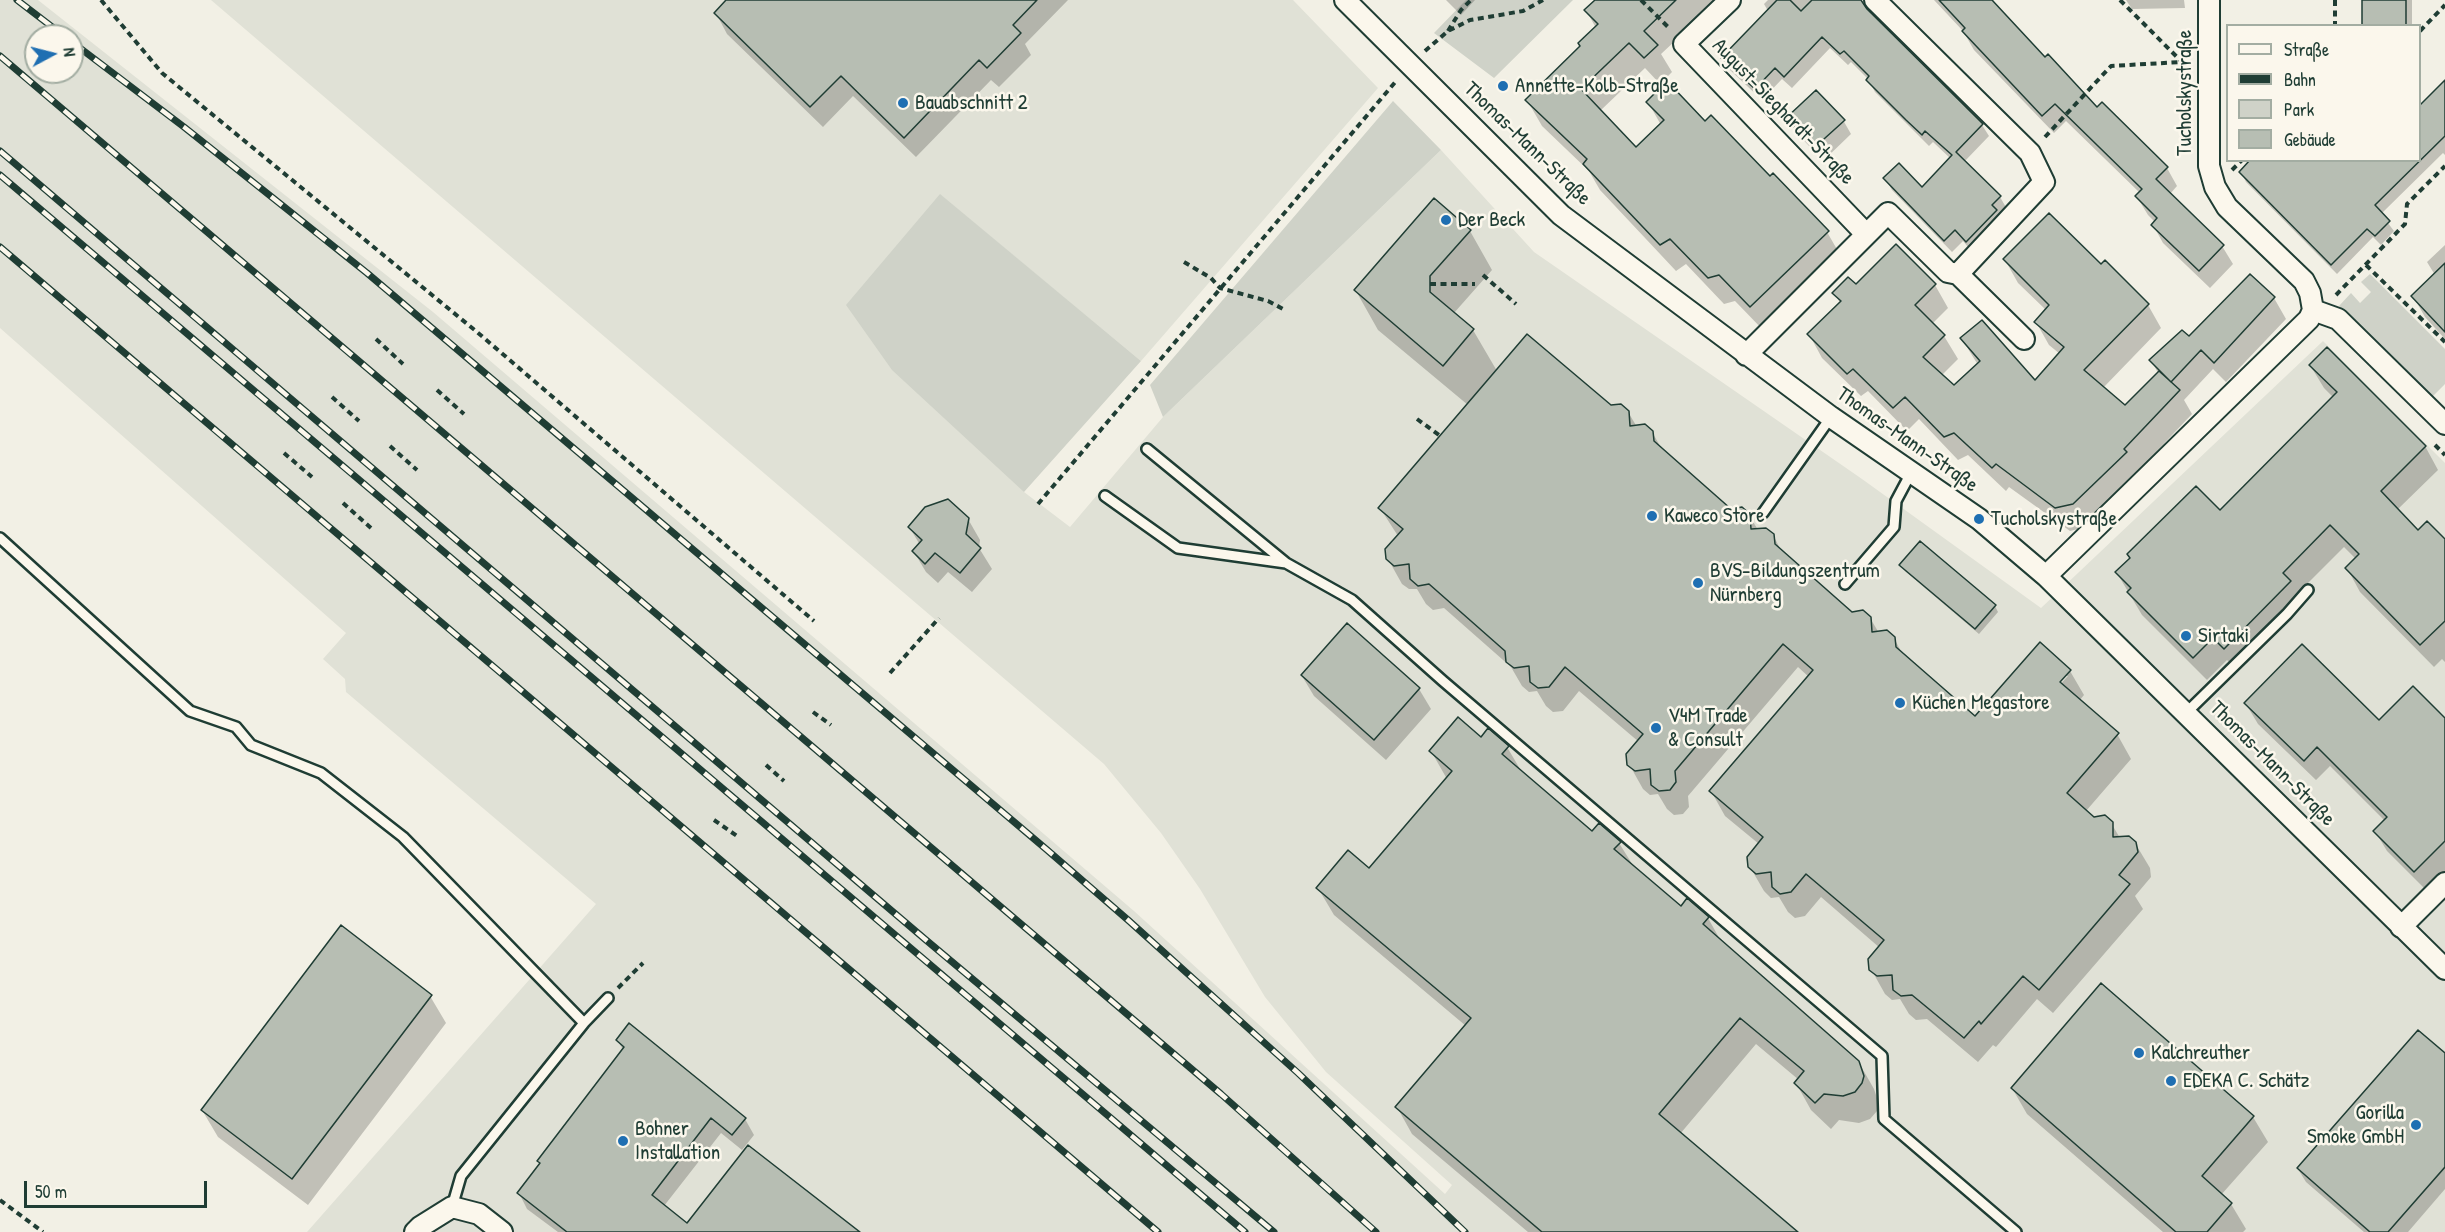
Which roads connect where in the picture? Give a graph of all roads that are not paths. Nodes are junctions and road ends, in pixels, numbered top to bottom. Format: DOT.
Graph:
graph roads {
  1 [pos="1345,0"];
  2 [pos="1730,0"];
  3 [pos="1875,0"];
  4 [pos="2209,0"];
  5 [pos="1866,234"];
  6 [pos="1958,274"];
  7 [pos="2313,310"];
  8 [pos="2024,339"];
  9 [pos="1746,355"];
  10 [pos="1831,417"];
  11 [pos="2445,424"];
  12 [pos="1147,449"];
  13 [pos="1912,471"];
  14 [pos="1105,496"];
  15 [pos="1763,513"];
  16 [pos="0,538"];
  17 [pos="1286,563"];
  18 [pos="2046,576"];
  19 [pos="1845,584"];
  20 [pos="2308,590"];
  21 [pos="2186,713"];
  22 [pos="2445,884"];
  23 [pos="2401,927"];
  24 [pos="2445,969"];
  25 [pos="608,998"];
  26 [pos="584,1023"];
  27 [pos="452,1208"];
  28 [pos="416,1232"];
  29 [pos="502,1232"];
  30 [pos="2016,1232"];
  1 -- 9 [label="street, Thomas-Mann-Straße"];
  2 -- 5 [label="street, August-Sieghardt-Straße"];
  3 -- 6 [label="street"];
  4 -- 7 [label="street, Tucholskystraße"];
  5 -- 6 [label="street"];
  5 -- 9 [label="street"];
  6 -- 8 [label="street"];
  7 -- 11 [label="street"];
  7 -- 18 [label="street"];
  9 -- 10 [label="street, Thomas-Mann-Straße"];
  10 -- 13 [label="street, Thomas-Mann-Straße"];
  10 -- 15 [label="lane"];
  12 -- 17 [label="lane"];
  13 -- 18 [label="street, Thomas-Mann-Straße"];
  13 -- 19 [label="lane"];
  14 -- 17 [label="lane"];
  16 -- 26 [label="lane"];
  17 -- 30 [label="lane"];
  18 -- 21 [label="street, Thomas-Mann-Straße"];
  20 -- 21 [label="lane"];
  21 -- 23 [label="street, Thomas-Mann-Straße"];
  22 -- 23 [label="street"];
  23 -- 24 [label="street, Thomas-Mann-Straße"];
  25 -- 26 [label="lane"];
  26 -- 27 [label="lane"];
  27 -- 28 [label="street"];
  27 -- 29 [label="street"];
}
